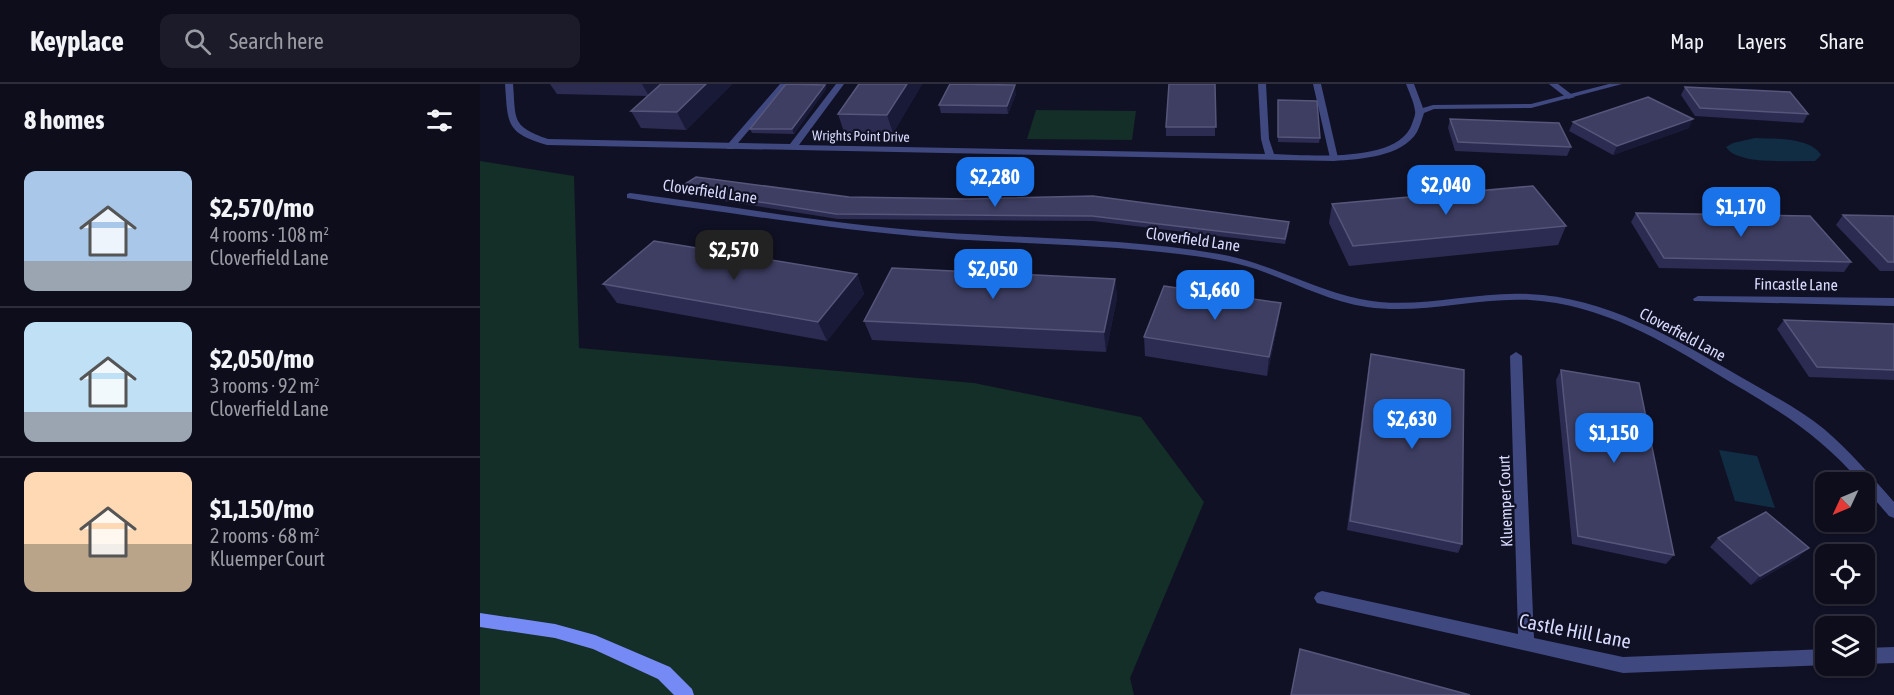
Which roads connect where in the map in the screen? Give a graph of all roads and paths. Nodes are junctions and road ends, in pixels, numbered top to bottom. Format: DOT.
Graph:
graph roads {
  1 [pos="509,84"];
  2 [pos="784,84"];
  3 [pos="840,84"];
  4 [pos="1263,84"];
  5 [pos="1317,84"];
  6 [pos="1410,84"];
  7 [pos="1553,84"];
  8 [pos="1618,84"];
  9 [pos="1571,97"];
  10 [pos="1420,112"];
  11 [pos="730,147"];
  12 [pos="792,148"];
  13 [pos="1270,157"];
  14 [pos="1334,158"];
  15 [pos="630,196"];
  16 [pos="1698,299"];
  17 [pos="1894,302"];
  18 [pos="1516,356"];
  19 [pos="1894,512"];
  20 [pos="1322,598"];
  21 [pos="480,620"];
  22 [pos="1526,644"];
  23 [pos="1894,655"];
  24 [pos="1875,656"];
  25 [pos="1815,657"];
  26 [pos="686,695"];
  1 -- 11 [label="street, Wrights Point Drive"];
  2 -- 11 [label="street"];
  3 -- 12 [label="street"];
  4 -- 13 [label="street"];
  5 -- 14 [label="street"];
  6 -- 10 [label="street"];
  7 -- 9 [label="street"];
  8 -- 9 [label="street"];
  9 -- 10 [label="street"];
  10 -- 14 [label="street, Wrights Point Drive"];
  11 -- 12 [label="street, Wrights Point Drive"];
  12 -- 13 [label="street, Wrights Point Drive"];
  13 -- 14 [label="street, Wrights Point Drive"];
  15 -- 19 [label="street, Cloverfield Lane"];
  16 -- 17 [label="street, Fincastle Lane"];
  18 -- 22 [label="street, Kluemper Court"];
  20 -- 22 [label="street, Castle Hill Lane"];
  21 -- 26 [label="street"];
  22 -- 25 [label="street, Castle Hill Lane"];
  23 -- 24 [label="street"];
}
